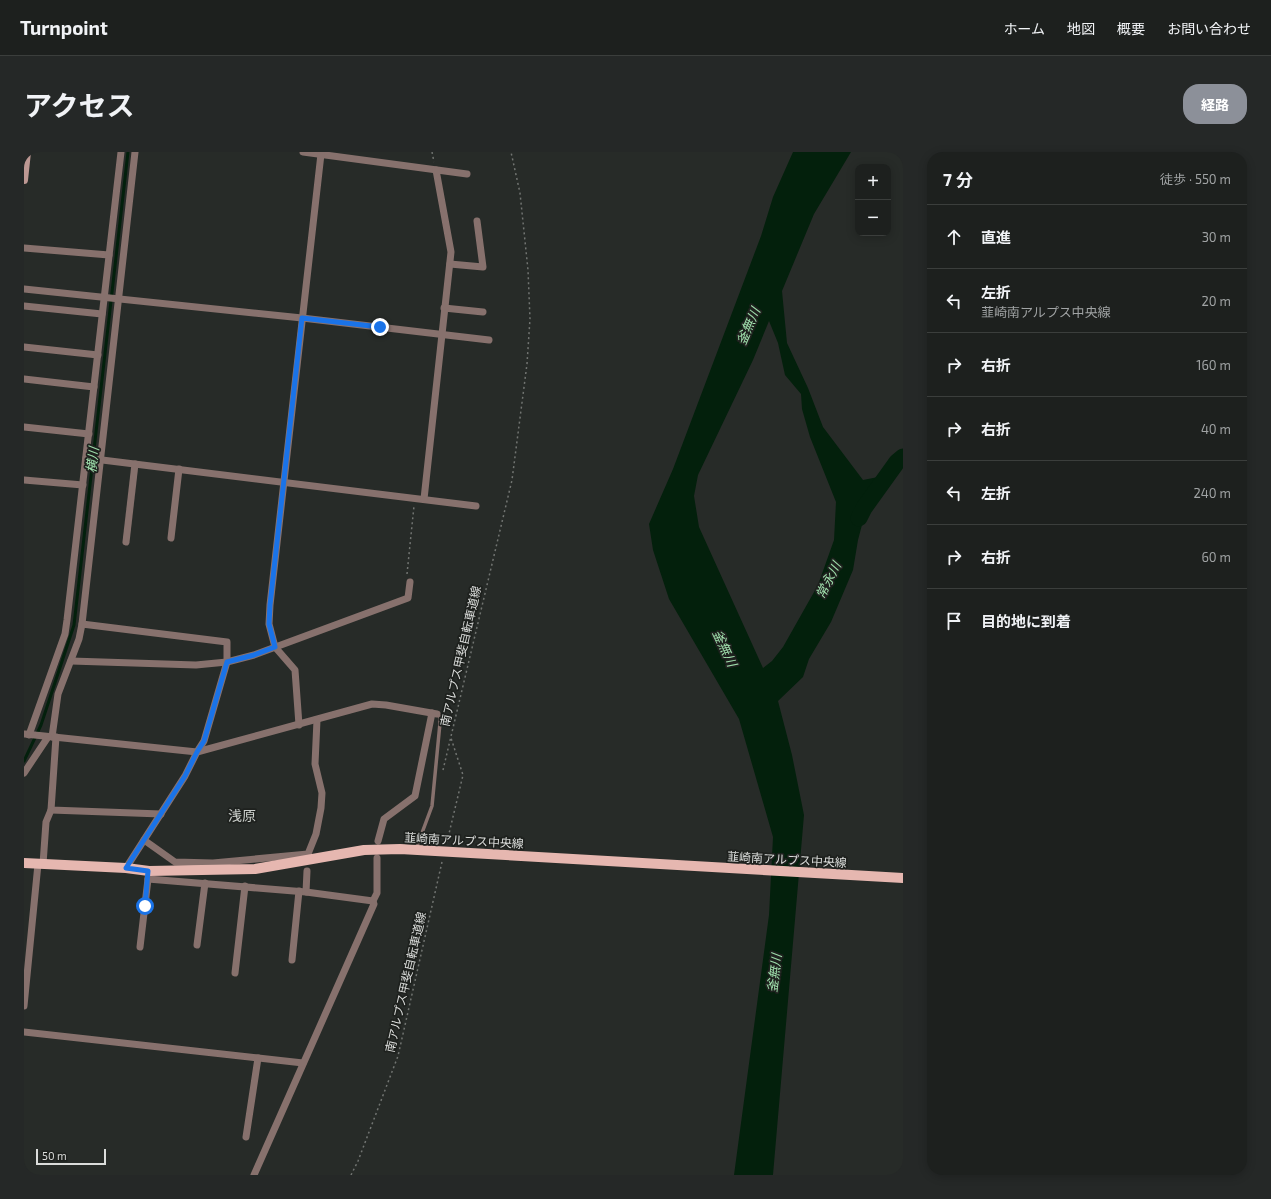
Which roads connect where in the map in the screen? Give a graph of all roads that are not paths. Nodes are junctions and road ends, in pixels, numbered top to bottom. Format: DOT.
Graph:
graph roads {
  1 [pos="27,152"];
  2 [pos="121,152"];
  3 [pos="135,152"];
  4 [pos="303,152"];
  5 [pos="321,154"];
  6 [pos="436,170"];
  7 [pos="467,174"];
  8 [pos="24,180"];
  9 [pos="477,222"];
  10 [pos="24,248"];
  11 [pos="109,254"];
  12 [pos="450,264"];
  13 [pos="24,289"];
  14 [pos="104,296"];
  15 [pos="118,298"];
  16 [pos="24,306"];
  17 [pos="444,308"];
  18 [pos="483,312"];
  19 [pos="102,314"];
  20 [pos="302,318"];
  21 [pos="441,335"];
  22 [pos="489,340"];
  23 [pos="24,347"];
  24 [pos="98,355"];
  25 [pos="24,379"];
  26 [pos="94,387"];
  27 [pos="24,427"];
  28 [pos="89,434"];
  29 [pos="86,458"];
  30 [pos="100,459"];
  31 [pos="135,464"];
  32 [pos="179,469"];
  33 [pos="24,480"];
  34 [pos="283,482"];
  35 [pos="83,485"];
  36 [pos="424,499"];
  37 [pos="476,506"];
  38 [pos="171,538"];
  39 [pos="126,542"];
  40 [pos="410,582"];
  41 [pos="82,624"];
  42 [pos="275,647"];
  43 [pos="71,661"];
  44 [pos="227,662"];
  45 [pos="435,713"];
  46 [pos="318,720"];
  47 [pos="300,725"];
  48 [pos="28,735"];
  49 [pos="50,737"];
  50 [pos="197,752"];
  51 [pos="24,773"];
  52 [pos="51,810"];
  53 [pos="161,814"];
  54 [pos="144,840"];
  55 [pos="378,841"];
  56 [pos="419,850"];
  57 [pos="377,858"];
  58 [pos="24,863"];
  59 [pos="40,864"];
  60 [pos="126,868"];
  61 [pos="307,871"];
  62 [pos="148,875"];
  63 [pos="903,878"];
  64 [pos="205,883"];
  65 [pos="245,886"];
  66 [pos="302,892"];
  67 [pos="373,901"];
  68 [pos="197,945"];
  69 [pos="140,948"];
  70 [pos="292,960"];
  71 [pos="235,973"];
  72 [pos="24,1006"];
  73 [pos="24,1032"];
  74 [pos="258,1058"];
  75 [pos="303,1063"];
  76 [pos="246,1137"];
  77 [pos="254,1175"];
  1 -- 8 [label="main road"];
  2 -- 11 [label="street"];
  3 -- 15 [label="street"];
  4 -- 5 [label="street"];
  5 -- 6 [label="street"];
  5 -- 20 [label="street"];
  6 -- 7 [label="street"];
  6 -- 12 [label="street"];
  9 -- 12 [label="street"];
  10 -- 11 [label="street"];
  11 -- 14 [label="street"];
  12 -- 17 [label="street"];
  13 -- 14 [label="street"];
  14 -- 15 [label="street"];
  14 -- 19 [label="street"];
  15 -- 20 [label="street"];
  15 -- 30 [label="street"];
  16 -- 19 [label="street"];
  17 -- 18 [label="street"];
  17 -- 21 [label="street"];
  19 -- 24 [label="street"];
  20 -- 21 [label="street"];
  20 -- 34 [label="street"];
  21 -- 22 [label="street"];
  21 -- 36 [label="street"];
  23 -- 24 [label="street"];
  24 -- 26 [label="street"];
  25 -- 26 [label="street"];
  26 -- 28 [label="street"];
  27 -- 28 [label="street"];
  28 -- 29 [label="street"];
  29 -- 30 [label="street"];
  29 -- 35 [label="street"];
  30 -- 31 [label="street"];
  30 -- 41 [label="street"];
  31 -- 32 [label="street"];
  31 -- 39 [label="street"];
  32 -- 34 [label="street"];
  32 -- 38 [label="street"];
  33 -- 35 [label="street"];
  34 -- 36 [label="street"];
  34 -- 42 [label="street"];
  35 -- 48 [label="street"];
  36 -- 37 [label="street"];
  40 -- 42 [label="street"];
  41 -- 43 [label="street"];
  41 -- 44 [label="street"];
  42 -- 44 [label="street"];
  42 -- 47 [label="street"];
  43 -- 44 [label="street"];
  43 -- 49 [label="street"];
  44 -- 50 [label="street"];
  45 -- 46 [label="street"];
  45 -- 55 [label="street"];
  45 -- 56 [label="lane"];
  46 -- 47 [label="street"];
  46 -- 54 [label="street"];
  47 -- 50 [label="street"];
  48 -- 49 [label="street"];
  49 -- 50 [label="street"];
  49 -- 51 [label="street"];
  49 -- 52 [label="street"];
  50 -- 53 [label="street"];
  52 -- 53 [label="street"];
  52 -- 59 [label="street"];
  53 -- 54 [label="street"];
  54 -- 60 [label="street"];
  56 -- 62 [label="main road, 韮崎南アルプス中央線"];
  56 -- 63 [label="main road, 韮崎南アルプス中央線"];
  57 -- 67 [label="street"];
  58 -- 59 [label="main road, 韮崎南アルプス中央線"];
  59 -- 60 [label="main road, 韮崎南アルプス中央線"];
  59 -- 72 [label="street"];
  60 -- 62 [label="main road, 韮崎南アルプス中央線"];
  61 -- 66 [label="street"];
  62 -- 64 [label="street"];
  62 -- 69 [label="street"];
  64 -- 65 [label="street"];
  64 -- 68 [label="street"];
  65 -- 66 [label="street"];
  65 -- 71 [label="street"];
  66 -- 67 [label="street"];
  66 -- 70 [label="street"];
  67 -- 75 [label="street"];
  73 -- 74 [label="street"];
  74 -- 75 [label="street"];
  74 -- 76 [label="street"];
  75 -- 77 [label="street"];
}
